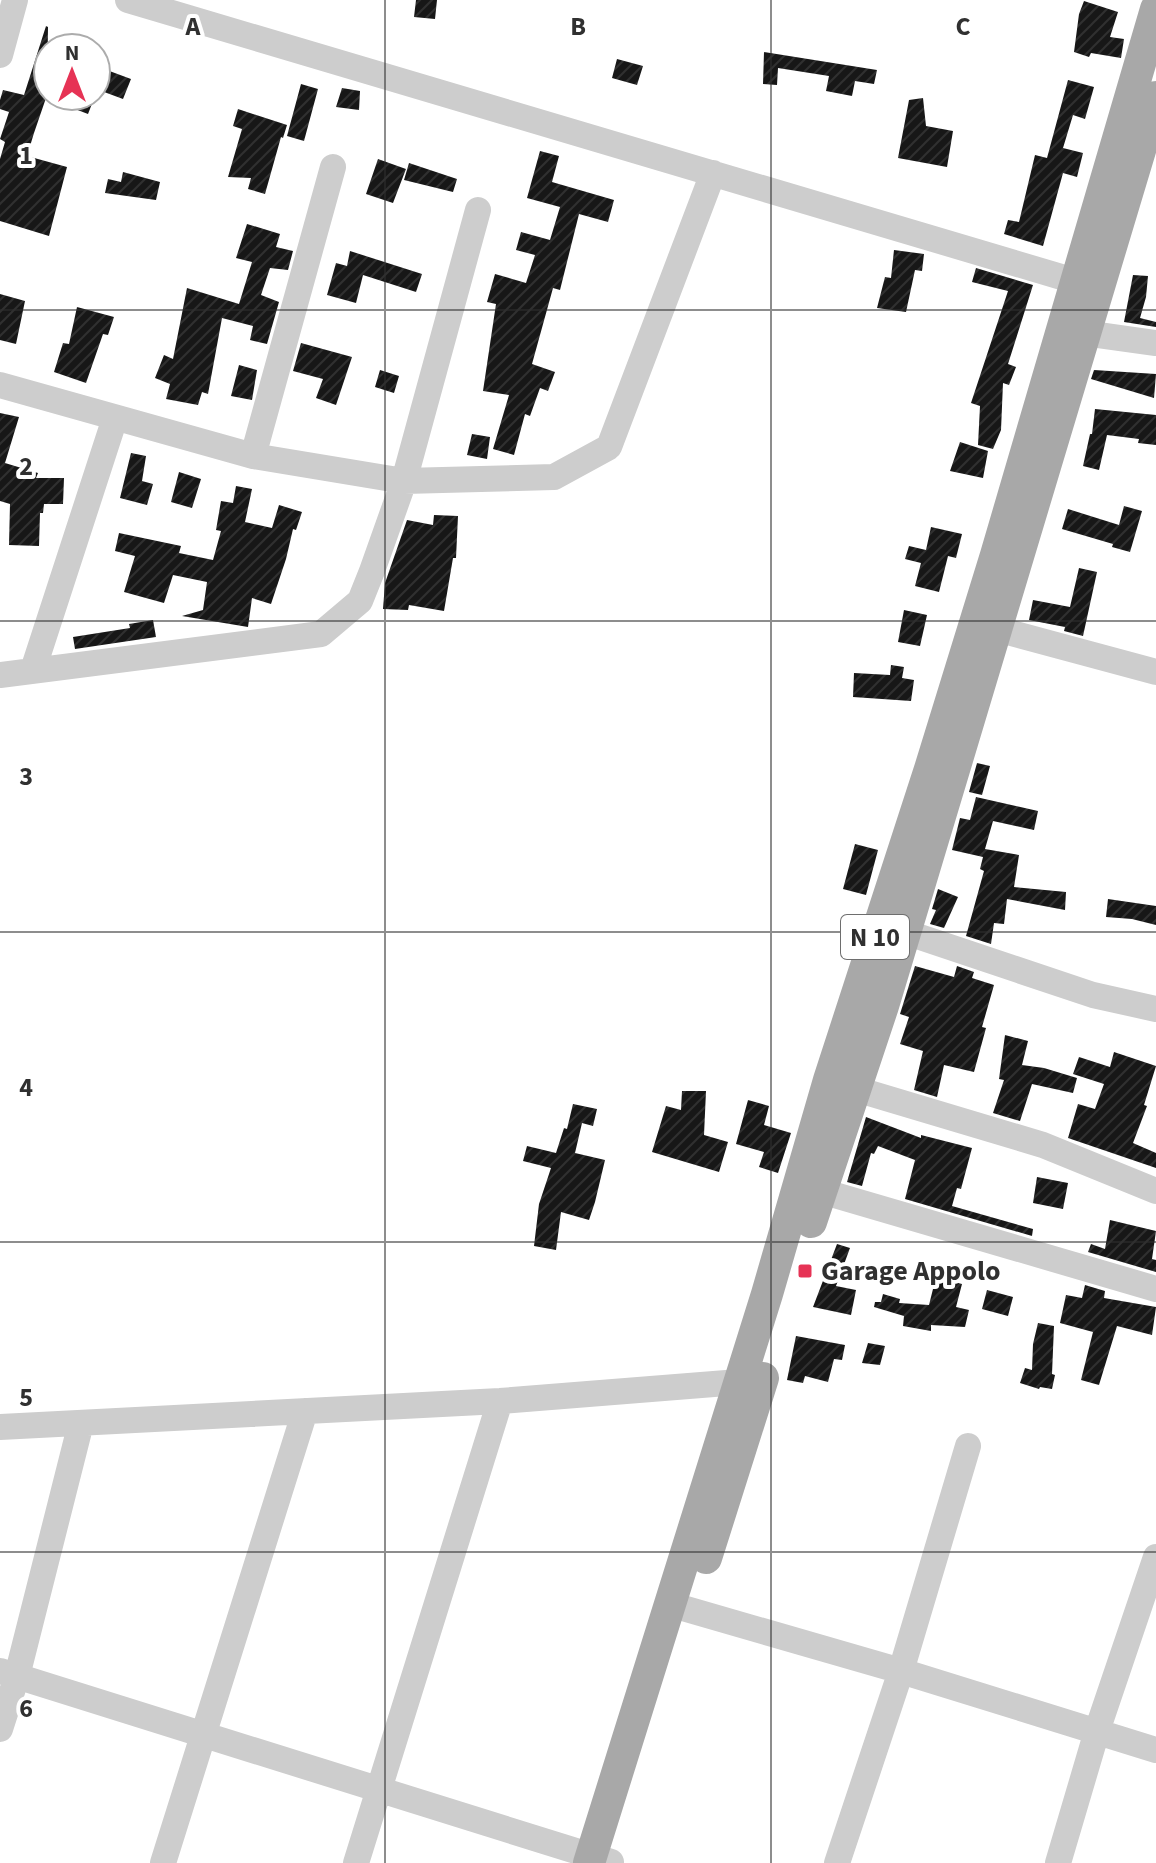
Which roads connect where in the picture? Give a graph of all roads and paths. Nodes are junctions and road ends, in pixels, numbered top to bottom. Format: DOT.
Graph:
graph roads {
  1 [pos="15,0"];
  2 [pos="128,0"];
  3 [pos="1156,9"];
  4 [pos="0,55"];
  5 [pos="1156,97"];
  6 [pos="333,167"];
  7 [pos="713,173"];
  8 [pos="1144,175"];
  9 [pos="478,210"];
  10 [pos="1088,284"];
  11 [pos="1084,333"];
  12 [pos="1156,343"];
  13 [pos="0,385"];
  14 [pos="115,418"];
  15 [pos="253,456"];
  16 [pos="404,481"];
  17 [pos="986,627"];
  18 [pos="33,670"];
  19 [pos="1156,672"];
  20 [pos="0,675"];
  21 [pos="905,932"];
  22 [pos="1156,1009"];
  23 [pos="842,1085"];
  24 [pos="821,1191"];
  25 [pos="1156,1191"];
  26 [pos="1156,1289"];
  27 [pos="750,1385"];
  28 [pos="500,1401"];
  29 [pos="305,1411"];
  30 [pos="81,1423"];
  31 [pos="0,1427"];
  32 [pos="968,1446"];
  33 [pos="1156,1557"];
  34 [pos="679,1607"];
  35 [pos="901,1671"];
  36 [pos="8,1673"];
  37 [pos="0,1729"];
  38 [pos="1097,1731"];
  39 [pos="204,1734"];
  40 [pos="1156,1750"];
  41 [pos="379,1788"];
  42 [pos="600,1861"];
  43 [pos="163,1863"];
  44 [pos="356,1863"];
  45 [pos="837,1863"];
  46 [pos="1058,1863"];
  1 -- 4 [label="street"];
  2 -- 7 [label="street"];
  3 -- 10 [label="main road, N 10"];
  5 -- 8 [label="main road, N 10"];
  6 -- 15 [label="street"];
  7 -- 10 [label="street"];
  7 -- 16 [label="street"];
  8 -- 10 [label="main road, N 10"];
  9 -- 16 [label="street"];
  10 -- 11 [label="main road, N 10"];
  10 -- 17 [label="main road, N 10"];
  11 -- 12 [label="street"];
  11 -- 17 [label="main road, N 10"];
  13 -- 14 [label="street"];
  14 -- 15 [label="street"];
  14 -- 18 [label="street"];
  15 -- 16 [label="street"];
  16 -- 18 [label="street"];
  17 -- 19 [label="street"];
  17 -- 21 [label="main road, N 10"];
  17 -- 23 [label="main road, N 10"];
  18 -- 20 [label="street"];
  21 -- 22 [label="street"];
  21 -- 23 [label="main road, N 10"];
  23 -- 24 [label="main road, N 10"];
  23 -- 25 [label="street"];
  23 -- 27 [label="main road, N 10"];
  24 -- 26 [label="street"];
  24 -- 27 [label="main road, N 10"];
  27 -- 28 [label="street"];
  27 -- 34 [label="main road, N 10"];
  28 -- 29 [label="street"];
  28 -- 41 [label="street"];
  29 -- 30 [label="street"];
  29 -- 39 [label="street"];
  30 -- 31 [label="street"];
  30 -- 36 [label="street"];
  32 -- 35 [label="street"];
  33 -- 38 [label="street"];
  34 -- 35 [label="street"];
  34 -- 42 [label="main road, N 10"];
  35 -- 38 [label="street"];
  35 -- 45 [label="street"];
  36 -- 37 [label="street"];
  36 -- 39 [label="street"];
  38 -- 40 [label="street"];
  38 -- 46 [label="street"];
  39 -- 41 [label="street"];
  39 -- 43 [label="street"];
  41 -- 42 [label="street"];
  41 -- 44 [label="street"];
}
